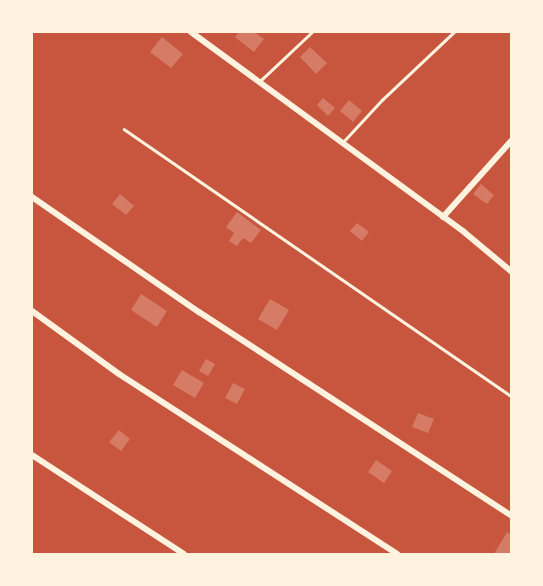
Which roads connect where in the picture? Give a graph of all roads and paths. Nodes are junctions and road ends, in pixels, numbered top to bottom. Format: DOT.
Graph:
graph roads {
  1 [pos="191,32"];
  2 [pos="312,32"];
  3 [pos="454,32"];
  4 [pos="259,82"];
  5 [pos="124,128"];
  6 [pos="512,140"];
  7 [pos="342,143"];
  8 [pos="32,197"];
  9 [pos="443,217"];
  10 [pos="512,272"];
  11 [pos="32,311"];
  12 [pos="512,397"];
  13 [pos="32,455"];
  14 [pos="512,516"];
  15 [pos="184,555"];
  16 [pos="397,555"];
  1 -- 4 [label="street"];
  2 -- 4 [label="lane"];
  3 -- 7 [label="lane"];
  4 -- 7 [label="street"];
  5 -- 12 [label="lane"];
  6 -- 9 [label="street"];
  7 -- 9 [label="street"];
  8 -- 14 [label="street"];
  9 -- 10 [label="street"];
  11 -- 16 [label="street"];
  13 -- 15 [label="street"];
}
